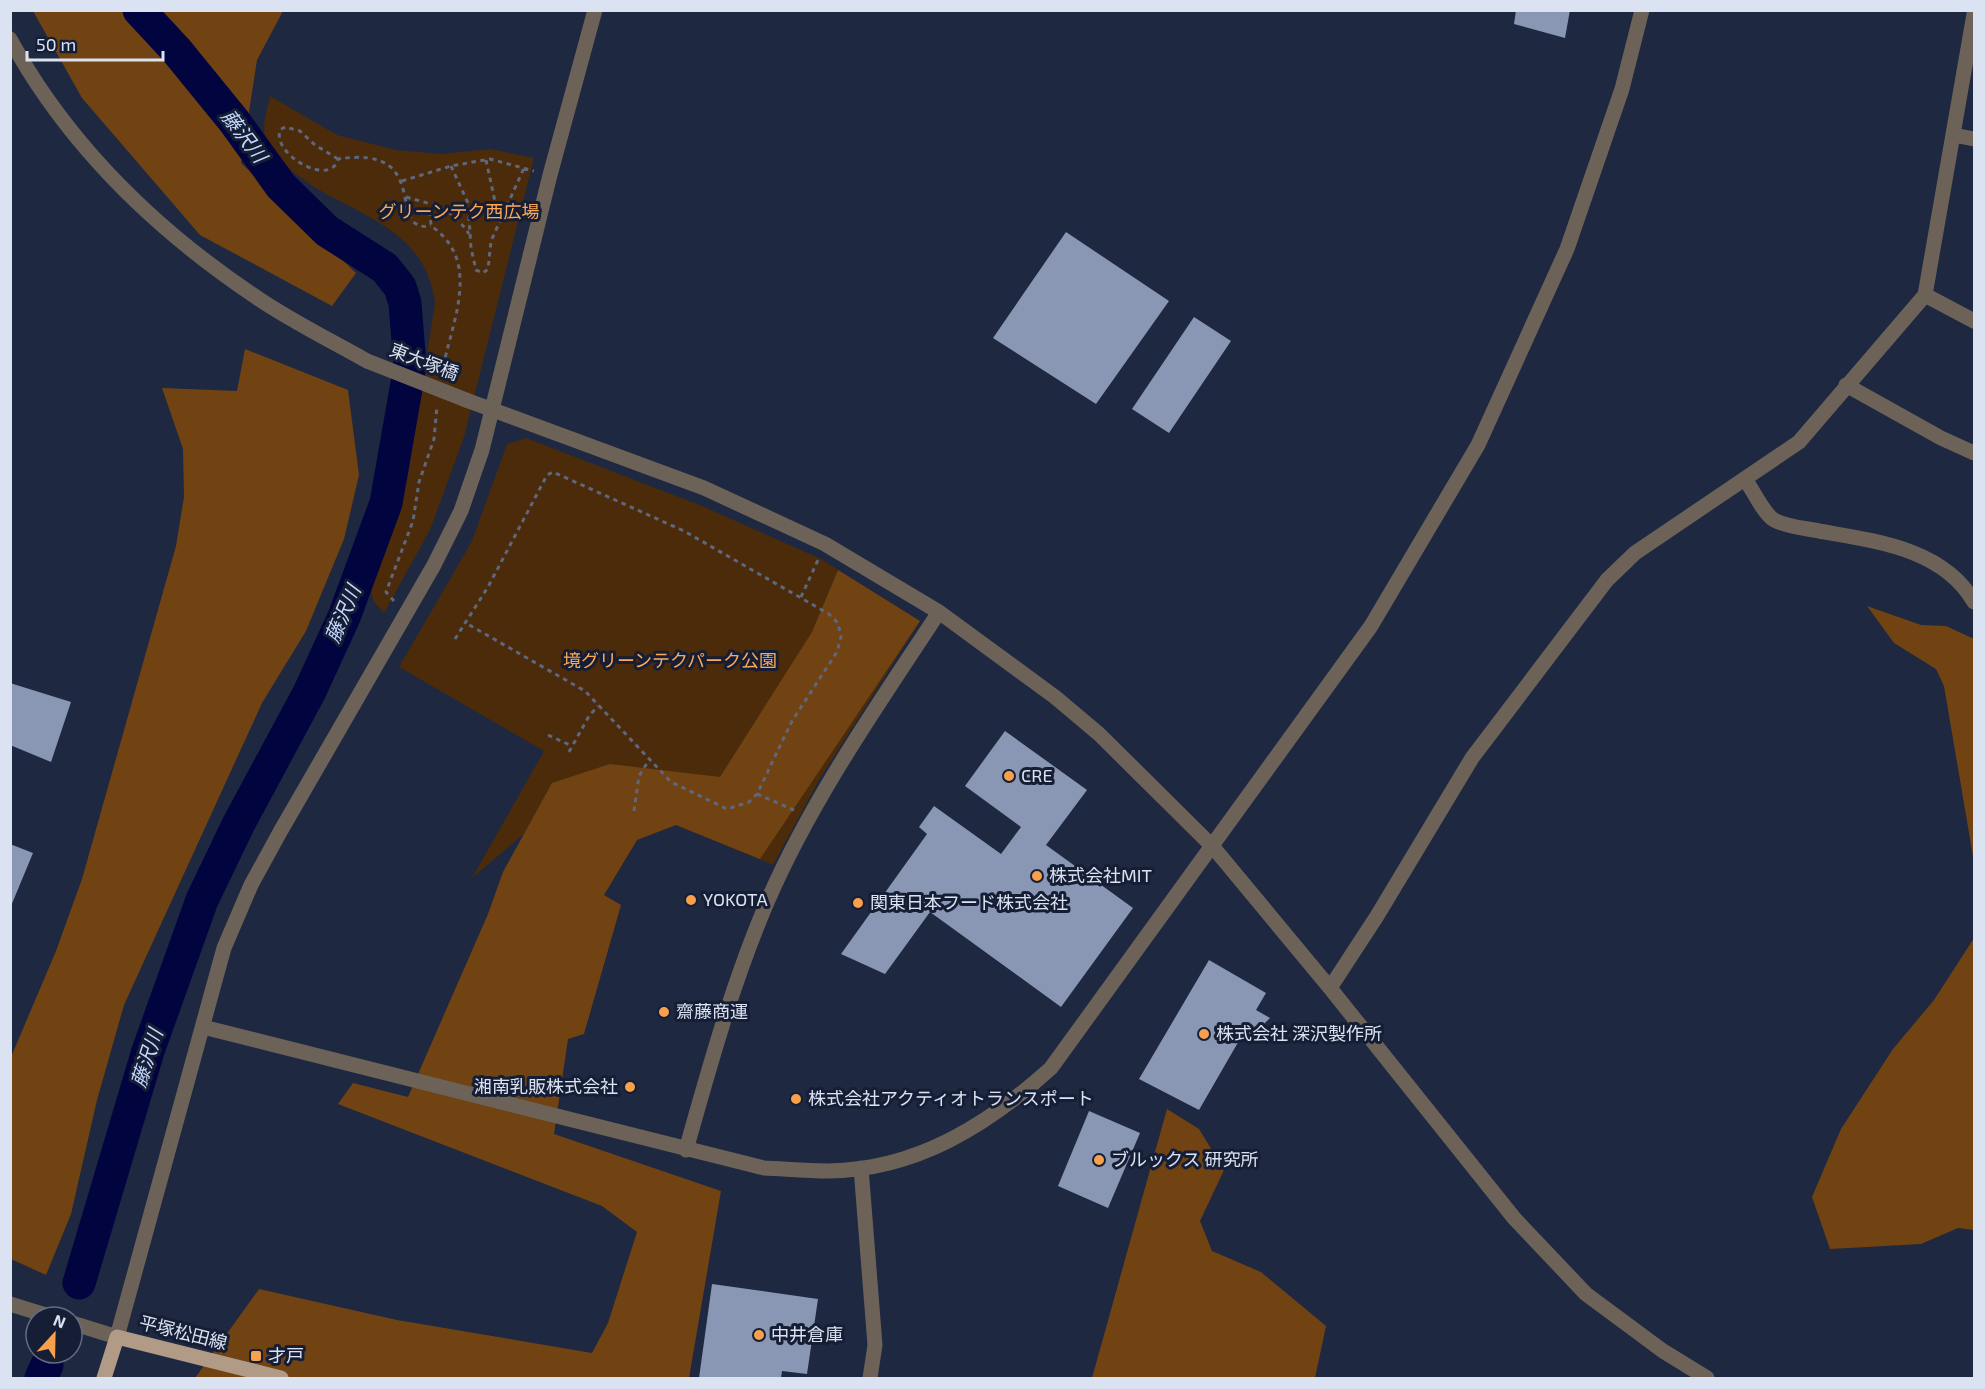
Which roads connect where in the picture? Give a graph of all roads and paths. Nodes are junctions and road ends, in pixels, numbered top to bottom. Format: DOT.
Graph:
graph roads {
  1 [pos="595,10"];
  2 [pos="1642,10"];
  3 [pos="1974,14"];
  4 [pos="10,39"];
  5 [pos="1954,135"];
  6 [pos="1974,139"];
  7 [pos="339,159"];
  8 [pos="486,160"];
  9 [pos="451,166"];
  10 [pos="402,182"];
  11 [pos="406,197"];
  12 [pos="436,204"];
  13 [pos="499,221"];
  14 [pos="431,226"];
  15 [pos="470,236"];
  16 [pos="1925,295"];
  17 [pos="1974,321"];
  18 [pos="442,377"];
  19 [pos="1846,385"];
  20 [pos="438,398"];
  21 [pos="491,410"];
  22 [pos="1974,453"];
  23 [pos="1745,479"];
  24 [pos="825,544"];
  25 [pos="801,598"];
  26 [pos="1974,602"];
  27 [pos="407,612"];
  28 [pos="939,612"];
  29 [pos="464,622"];
  30 [pos="455,639"];
  31 [pos="598,706"];
  32 [pos="548,735"];
  33 [pos="572,746"];
  34 [pos="569,752"];
  35 [pos="649,760"];
  36 [pos="757,794"];
  37 [pos="634,811"];
  38 [pos="809,816"];
  39 [pos="1213,847"];
  40 [pos="1330,988"];
  41 [pos="203,1027"];
  42 [pos="686,1150"];
  43 [pos="861,1168"];
  44 [pos="84,1327"];
  45 [pos="117,1337"];
  46 [pos="104,1378"];
  47 [pos="281,1378"];
  48 [pos="870,1378"];
  49 [pos="1707,1378"];
  1 -- 21 [label="street"];
  2 -- 39 [label="street"];
  3 -- 5 [label="street"];
  4 -- 21 [label="street, 東大塚橋, bridge"];
  5 -- 6 [label="street"];
  5 -- 16 [label="street"];
  7 -- 7 [label="path"];
  7 -- 10 [label="path"];
  8 -- 9 [label="path"];
  8 -- 13 [label="path"];
  8 -- 13 [label="path"];
  9 -- 10 [label="path"];
  9 -- 15 [label="path"];
  10 -- 11 [label="path"];
  11 -- 12 [label="path"];
  11 -- 14 [label="path"];
  12 -- 14 [label="path"];
  12 -- 15 [label="path"];
  13 -- 15 [label="path"];
  14 -- 18 [label="path"];
  16 -- 17 [label="street"];
  16 -- 19 [label="street"];
  19 -- 22 [label="street"];
  19 -- 23 [label="street"];
  20 -- 27 [label="path"];
  21 -- 24 [label="street, 東大塚橋"];
  21 -- 27 [label="street"];
  23 -- 26 [label="street"];
  23 -- 40 [label="street"];
  24 -- 25 [label="path"];
  24 -- 28 [label="street, 東大塚橋"];
  25 -- 29 [label="path"];
  25 -- 36 [label="path"];
  27 -- 41 [label="street"];
  28 -- 38 [label="street"];
  28 -- 39 [label="street, 東大塚橋"];
  29 -- 30 [label="path"];
  29 -- 31 [label="path"];
  31 -- 33 [label="path"];
  31 -- 35 [label="path"];
  32 -- 33 [label="path"];
  33 -- 34 [label="path"];
  35 -- 36 [label="path"];
  35 -- 37 [label="path"];
  36 -- 38 [label="path"];
  38 -- 42 [label="street"];
  39 -- 40 [label="street, 東大塚橋"];
  39 -- 43 [label="street"];
  40 -- 49 [label="street, 東大塚橋"];
  41 -- 42 [label="street"];
  41 -- 45 [label="street"];
  42 -- 43 [label="street"];
  43 -- 48 [label="street"];
  44 -- 45 [label="street"];
  45 -- 46 [label="main road, 平塚松田線"];
  45 -- 47 [label="main road, 平塚松田線"];
}
